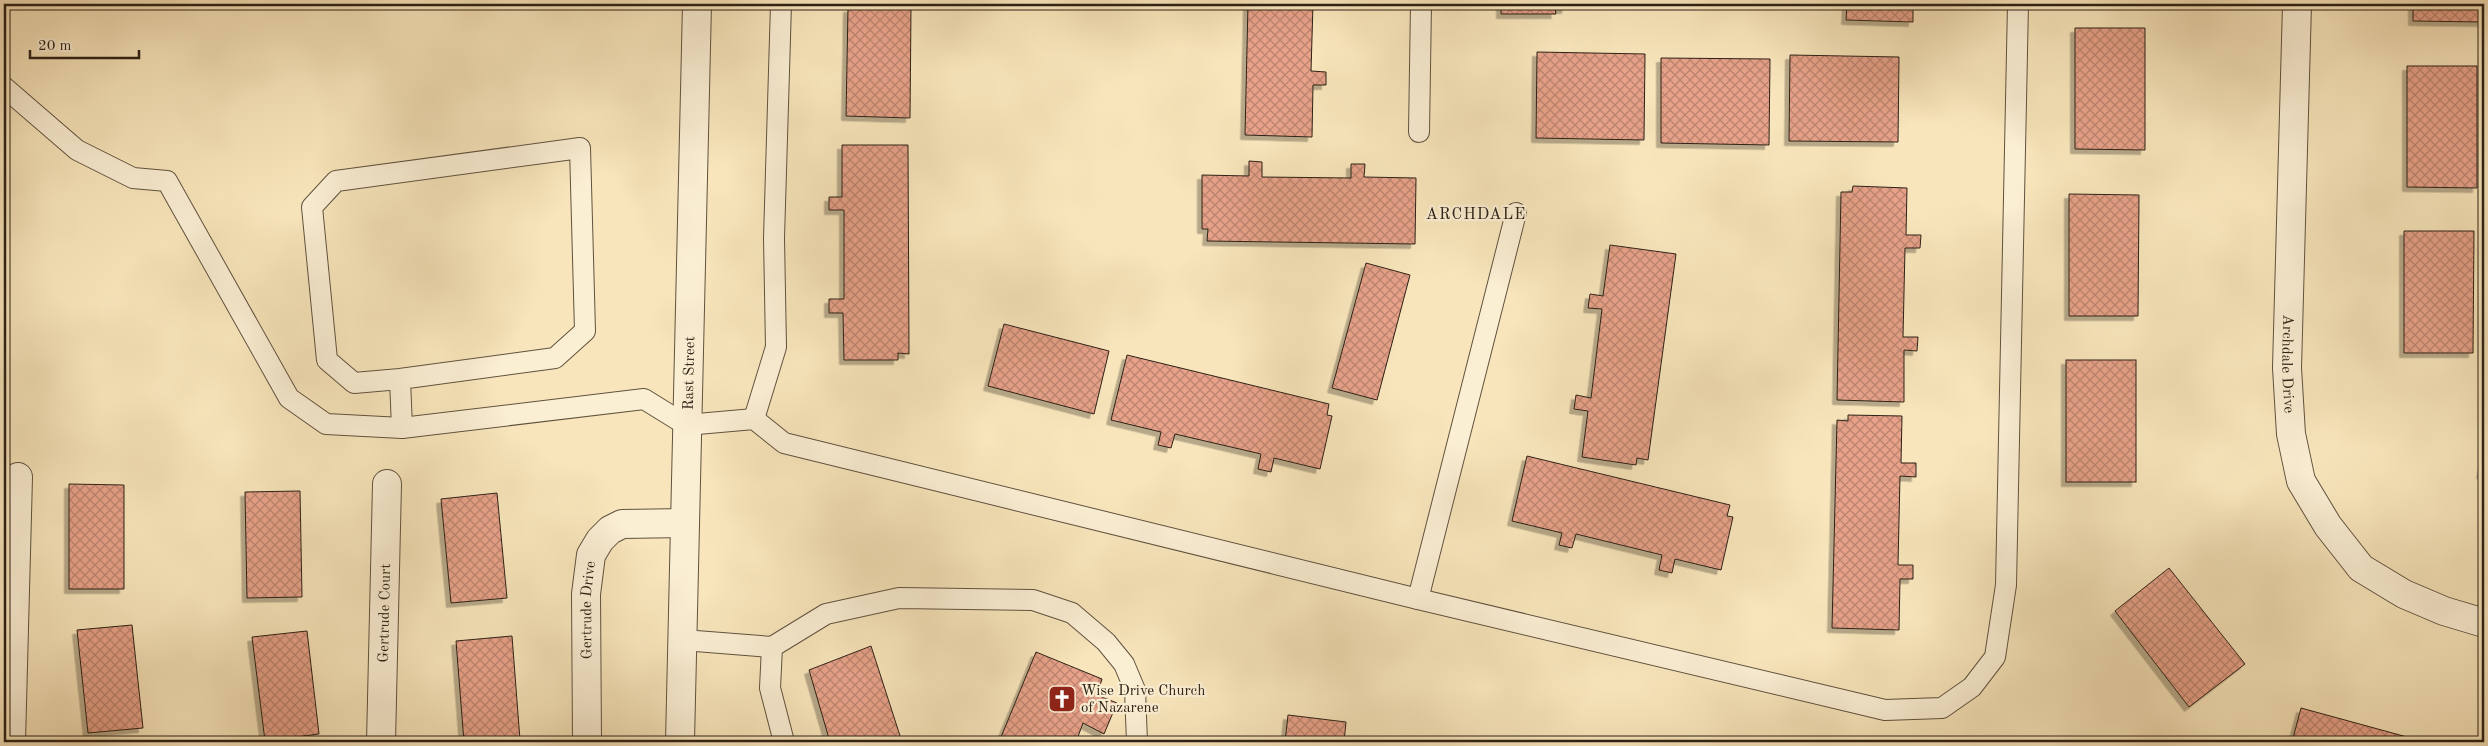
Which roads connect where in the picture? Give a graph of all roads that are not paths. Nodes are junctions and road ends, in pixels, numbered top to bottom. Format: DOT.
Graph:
graph roads {
  1 [pos="697,4"];
  2 [pos="781,4"];
  3 [pos="1421,4"];
  4 [pos="2018,4"];
  5 [pos="2297,4"];
  6 [pos="4,87"];
  7 [pos="1418,132"];
  8 [pos="1516,214"];
  9 [pos="400,379"];
  10 [pos="754,419"];
  11 [pos="686,425"];
  12 [pos="402,428"];
  13 [pos="18,476"];
  14 [pos="387,484"];
  15 [pos="685,523"];
  16 [pos="1418,599"];
  17 [pos="2484,623"];
  18 [pos="683,640"];
  19 [pos="772,647"];
  20 [pos="11,742"];
  21 [pos="381,742"];
  22 [pos="587,742"];
  23 [pos="680,742"];
  24 [pos="784,742"];
  25 [pos="1137,742"];
  1 -- 11 [label="street, Rast Street"];
  2 -- 10 [label="lane"];
  3 -- 7 [label="lane"];
  4 -- 16 [label="lane"];
  5 -- 17 [label="street, Archdale Drive"];
  6 -- 12 [label="lane"];
  8 -- 16 [label="lane"];
  9 -- 9 [label="lane"];
  9 -- 12 [label="lane"];
  10 -- 11 [label="lane"];
  10 -- 16 [label="lane"];
  11 -- 12 [label="lane"];
  11 -- 15 [label="street, Rast Street"];
  13 -- 20 [label="street"];
  14 -- 21 [label="street, Gertrude Court"];
  15 -- 18 [label="street, Rast Street"];
  15 -- 22 [label="street, Gertrude Drive"];
  18 -- 19 [label="lane"];
  18 -- 23 [label="street, Rast Street"];
  19 -- 24 [label="lane"];
  19 -- 25 [label="lane"];
}
